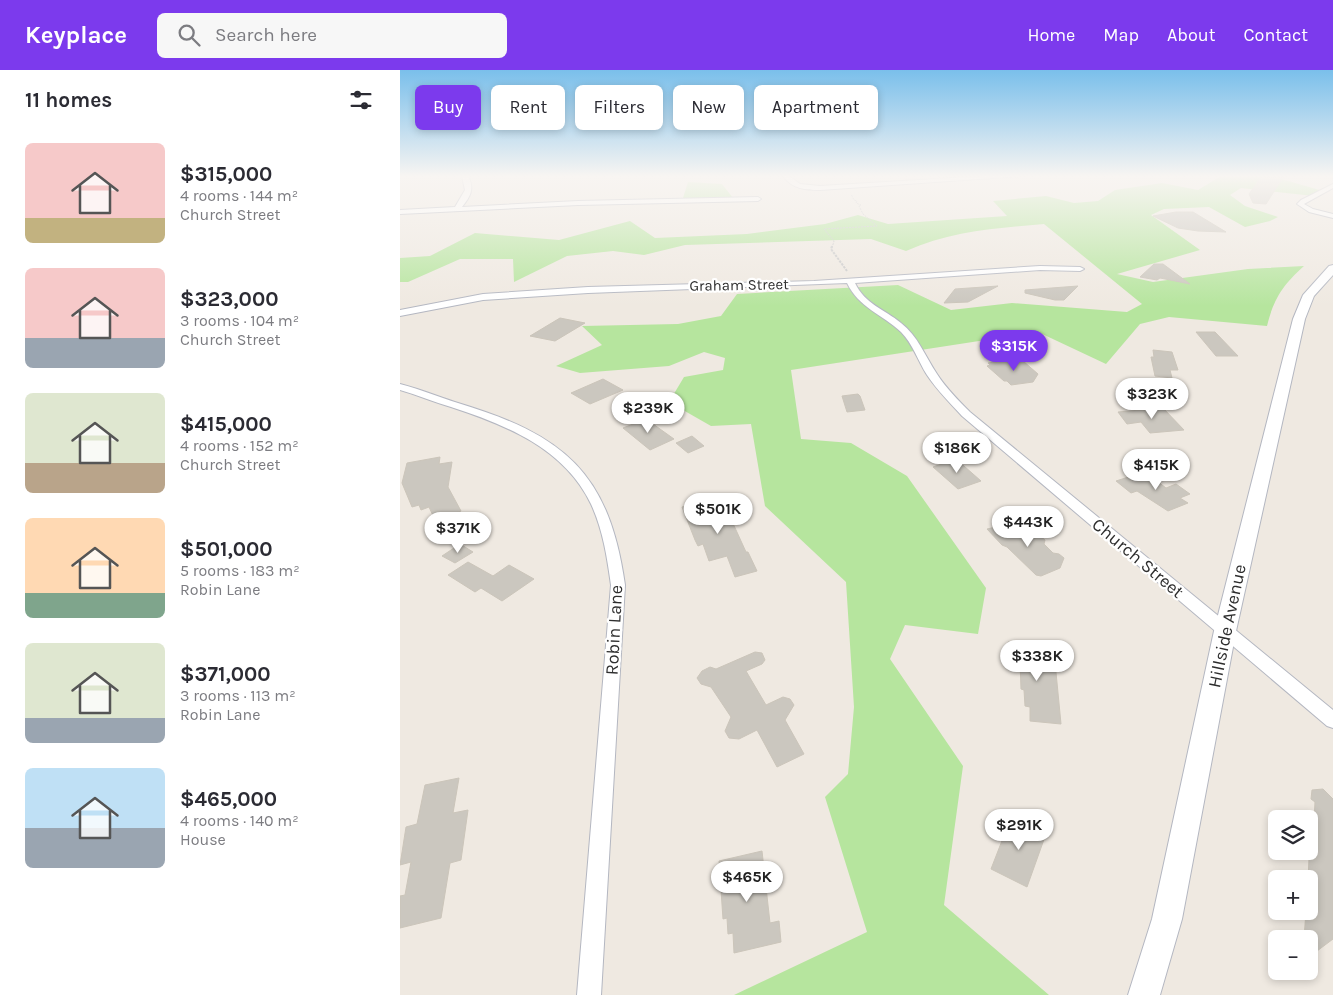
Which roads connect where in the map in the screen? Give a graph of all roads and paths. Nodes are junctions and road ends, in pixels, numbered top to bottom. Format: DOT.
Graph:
graph roads {
  1 [pos="868,219"];
  2 [pos="1333,268"];
  3 [pos="1080,269"];
  4 [pos="851,280"];
  5 [pos="400,313"];
  6 [pos="400,386"];
  7 [pos="1225,631"];
  8 [pos="1333,721"];
  9 [pos="590,995"];
  10 [pos="1144,995"];
  1 -- 4 [label="path"];
  2 -- 7 [label="main road, Hillside Avenue"];
  3 -- 4 [label="street, Graham Street"];
  4 -- 5 [label="street, Graham Street"];
  4 -- 7 [label="street, Church Street"];
  6 -- 9 [label="street, Robin Lane"];
  7 -- 8 [label="street, Church Street"];
  7 -- 10 [label="main road, Hillside Avenue"];
}
